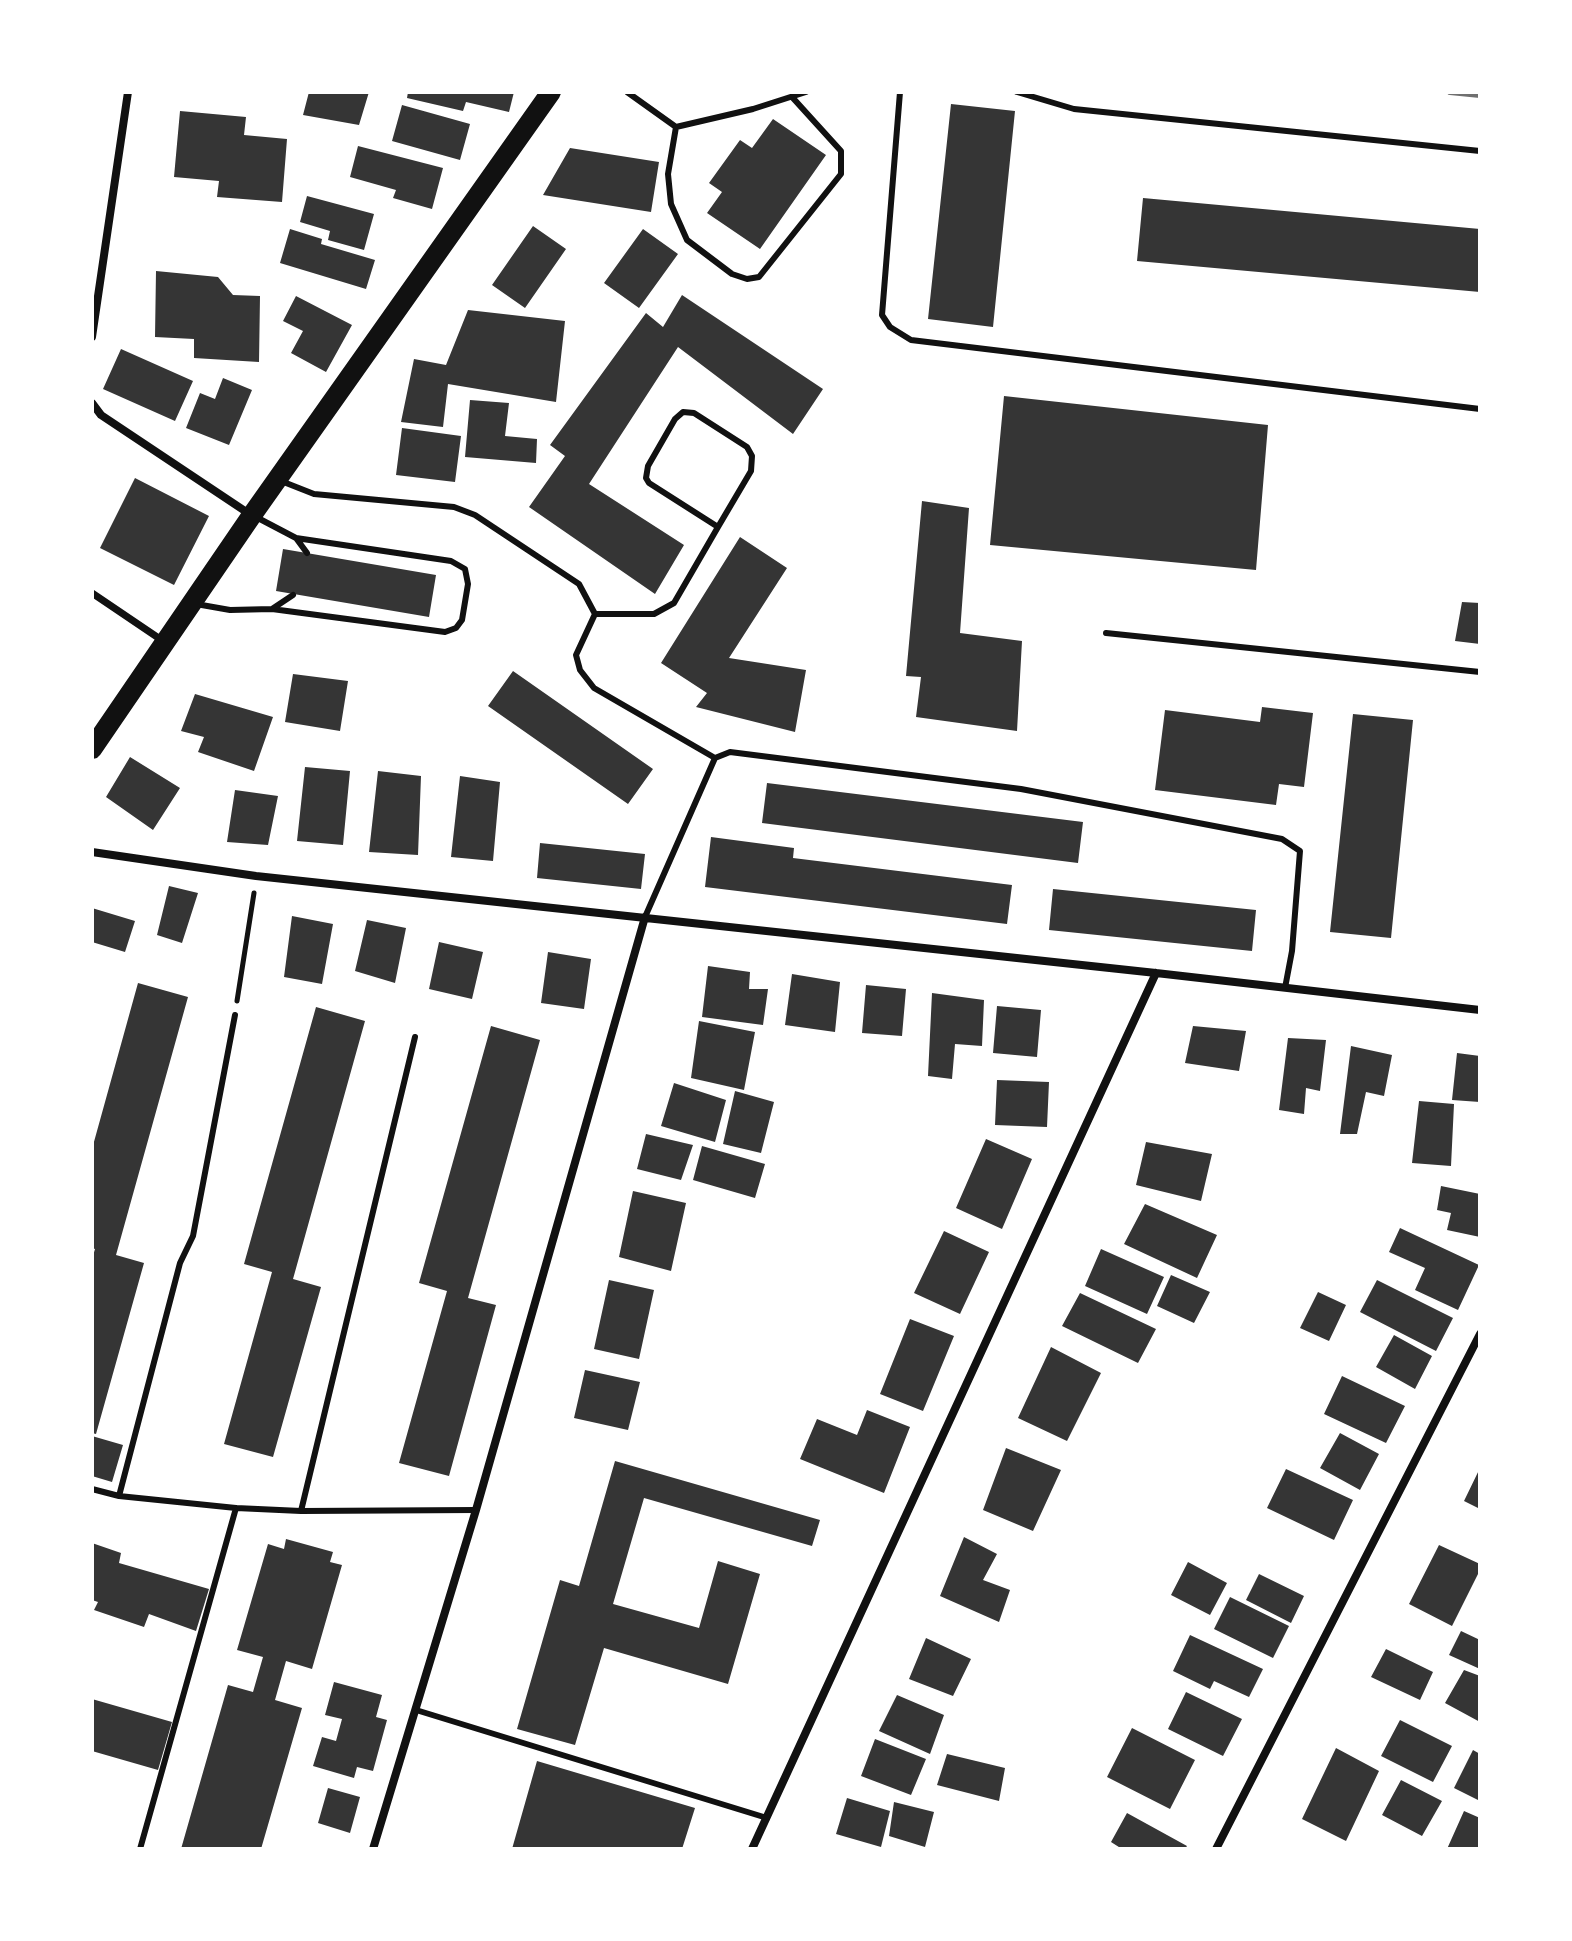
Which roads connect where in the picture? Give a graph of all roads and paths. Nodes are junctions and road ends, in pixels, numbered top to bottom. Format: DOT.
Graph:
graph roads {
  1 [pos="128,92"];
  2 [pos="551,92"];
  3 [pos="627,92"];
  4 [pos="806,92"];
  5 [pos="900,92"];
  6 [pos="1017,92"];
  7 [pos="792,97"];
  8 [pos="676,127"];
  9 [pos="1480,151"];
  10 [pos="92,337"];
  11 [pos="92,403"];
  12 [pos="1480,409"];
  13 [pos="277,480"];
  14 [pos="252,515"];
  15 [pos="718,527"];
  16 [pos="296,538"];
  17 [pos="307,553"];
  18 [pos="92,593"];
  19 [pos="293,595"];
  20 [pos="192,603"];
  21 [pos="272,609"];
  22 [pos="595,614"];
  23 [pos="1106,633"];
  24 [pos="165,642"];
  25 [pos="1480,672"];
  26 [pos="92,749"];
  27 [pos="715,758"];
  28 [pos="92,852"];
  29 [pos="256,876"];
  30 [pos="645,917"];
  31 [pos="1156,973"];
  32 [pos="1285,988"];
  33 [pos="1480,1010"];
  34 [pos="235,1015"];
  35 [pos="415,1037"];
  36 [pos="1480,1334"];
  37 [pos="92,1489"];
  38 [pos="119,1496"];
  39 [pos="236,1508"];
  40 [pos="476,1510"];
  41 [pos="301,1511"];
  42 [pos="416,1710"];
  43 [pos="767,1818"];
  44 [pos="140,1849"];
  45 [pos="373,1849"];
  46 [pos="752,1849"];
  47 [pos="1216,1849"];
  1 -- 10 [label="street"];
  2 -- 13 [label="main road"];
  3 -- 8 [label="lane"];
  4 -- 7 [label="lane"];
  5 -- 12 [label="lane"];
  6 -- 9 [label="lane"];
  7 -- 8 [label="lane"];
  7 -- 8 [label="lane"];
  11 -- 14 [label="street"];
  13 -- 14 [label="main road"];
  13 -- 22 [label="lane"];
  14 -- 16 [label="lane"];
  14 -- 20 [label="main road"];
  15 -- 15 [label="lane"];
  15 -- 22 [label="lane"];
  16 -- 17 [label="lane"];
  16 -- 21 [label="lane"];
  18 -- 24 [label="street"];
  19 -- 21 [label="lane"];
  20 -- 21 [label="lane"];
  20 -- 24 [label="main road"];
  22 -- 27 [label="lane"];
  23 -- 25 [label="lane"];
  24 -- 26 [label="main road"];
  27 -- 30 [label="lane"];
  27 -- 32 [label="lane"];
  28 -- 29 [label="street"];
  29 -- 30 [label="street"];
  29 -- 34 [label="path"];
  30 -- 31 [label="street"];
  30 -- 40 [label="street"];
  31 -- 32 [label="street"];
  31 -- 43 [label="street"];
  32 -- 33 [label="street"];
  34 -- 38 [label="lane"];
  35 -- 41 [label="lane"];
  36 -- 47 [label="street"];
  37 -- 38 [label="lane"];
  38 -- 39 [label="lane"];
  39 -- 41 [label="lane"];
  39 -- 44 [label="lane"];
  40 -- 41 [label="lane"];
  40 -- 42 [label="street"];
  42 -- 43 [label="lane"];
  42 -- 45 [label="street"];
  43 -- 46 [label="street"];
}
